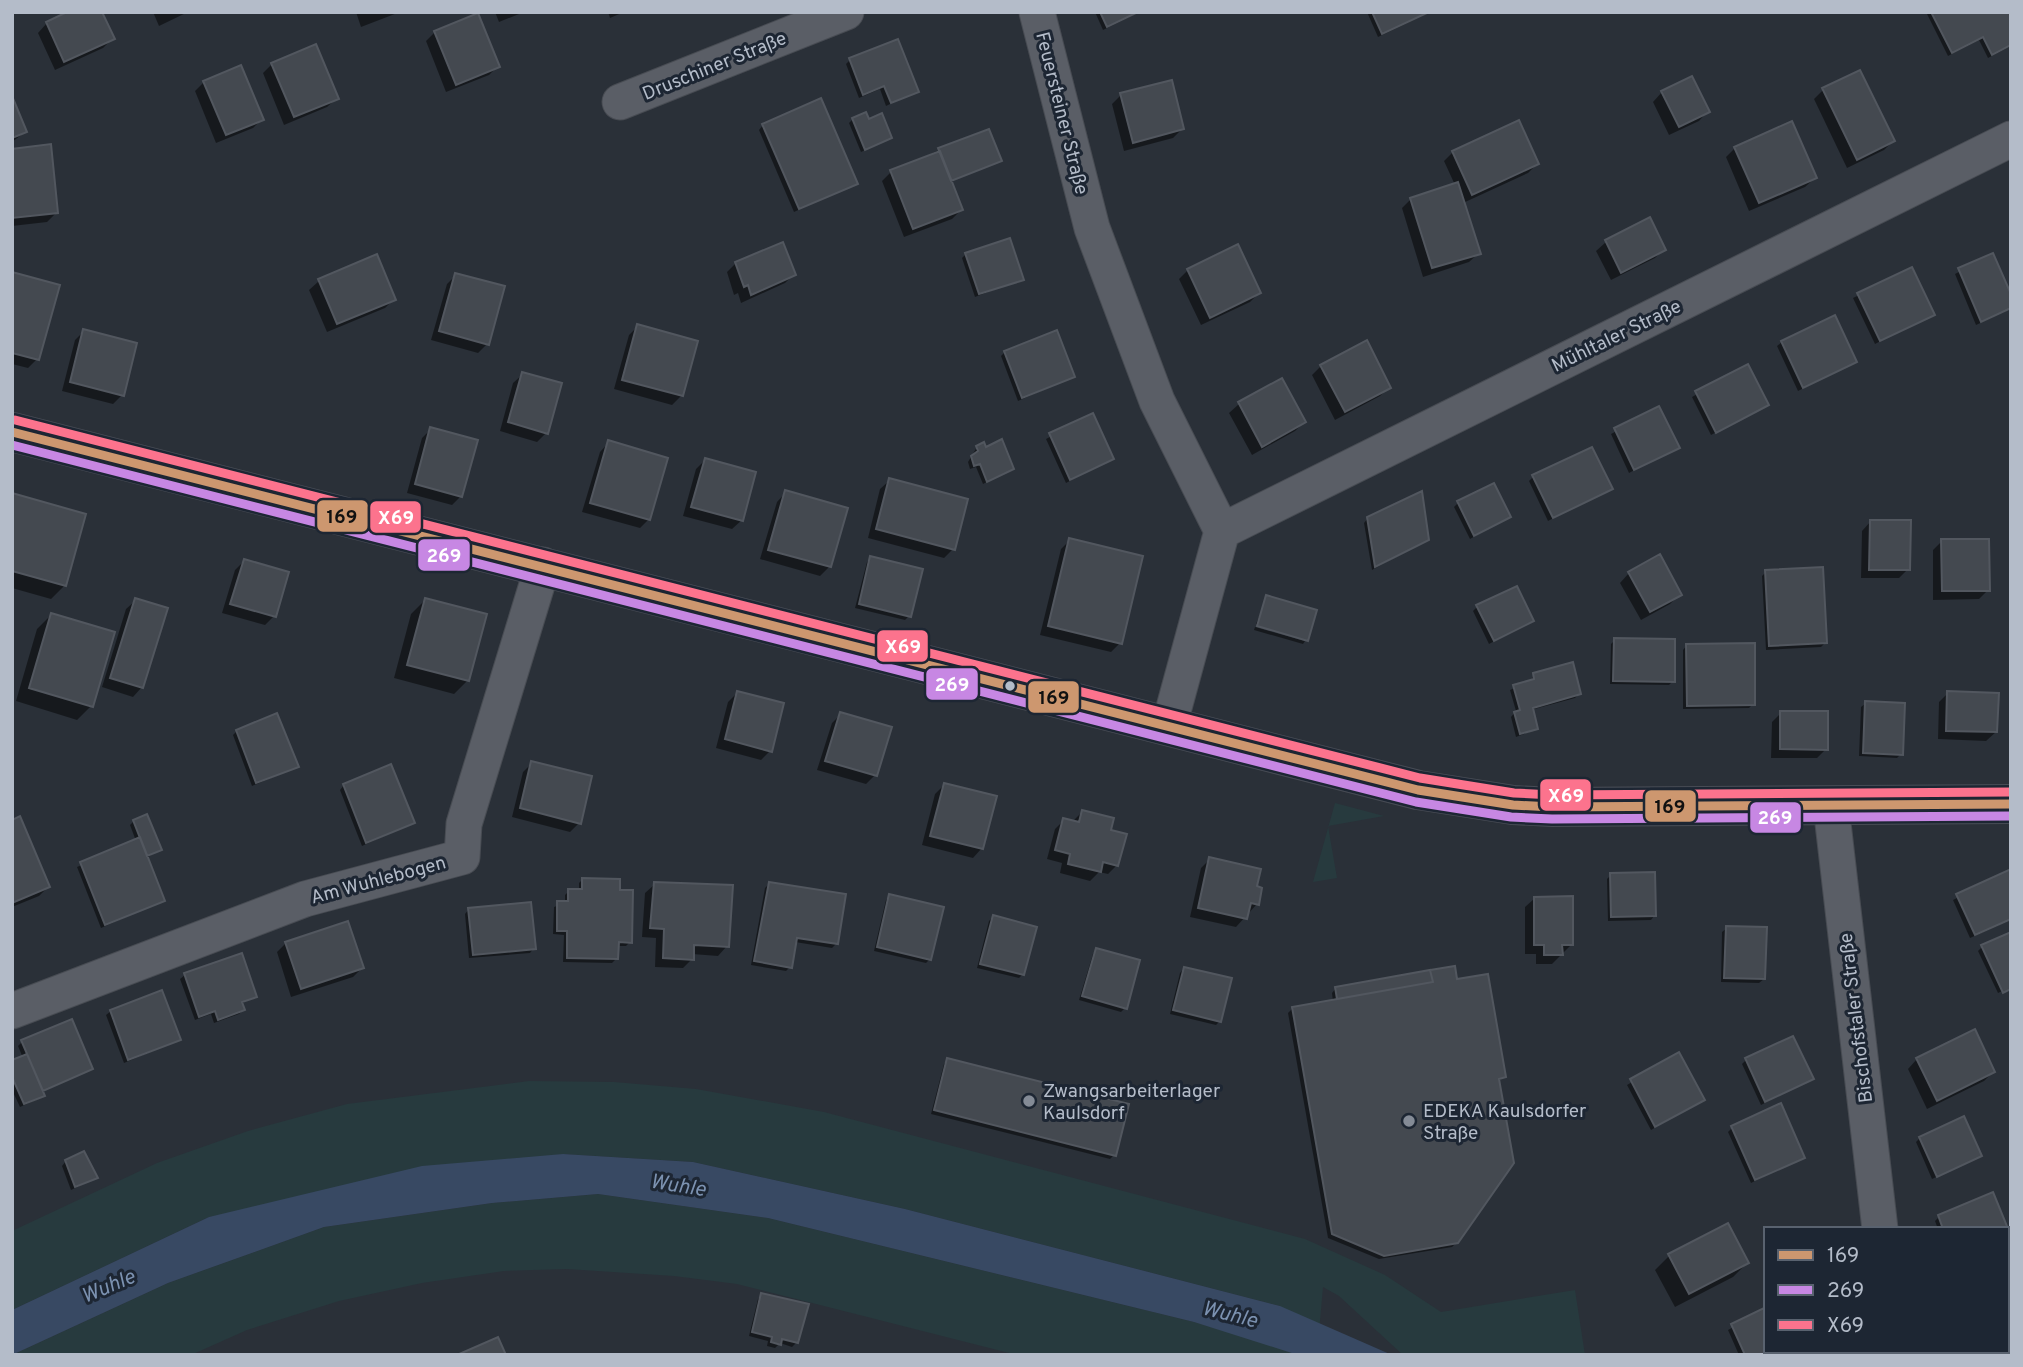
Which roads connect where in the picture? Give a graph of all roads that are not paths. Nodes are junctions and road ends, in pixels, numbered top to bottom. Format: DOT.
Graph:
graph roads {
  1 [pos="846,12"];
  2 [pos="1037,12"];
  3 [pos="620,102"];
  4 [pos="2011,139"];
  5 [pos="12,432"];
  6 [pos="1222,531"];
  7 [pos="543,565"];
  8 [pos="1169,726"];
  9 [pos="2011,804"];
  10 [pos="1831,806"];
  11 [pos="12,1012"];
  12 [pos="1880,1227"];
  1 -- 3 [label="street, Druschiner Straße"];
  2 -- 6 [label="street, Feuersteiner Straße"];
  4 -- 6 [label="street, Mühltaler Straße"];
  5 -- 7 [label="main road"];
  6 -- 8 [label="street"];
  7 -- 8 [label="main road"];
  7 -- 11 [label="street, Am Wuhlebogen"];
  8 -- 10 [label="main road"];
  9 -- 10 [label="main road"];
  10 -- 12 [label="street, Bischofstaler Straße"];
}
